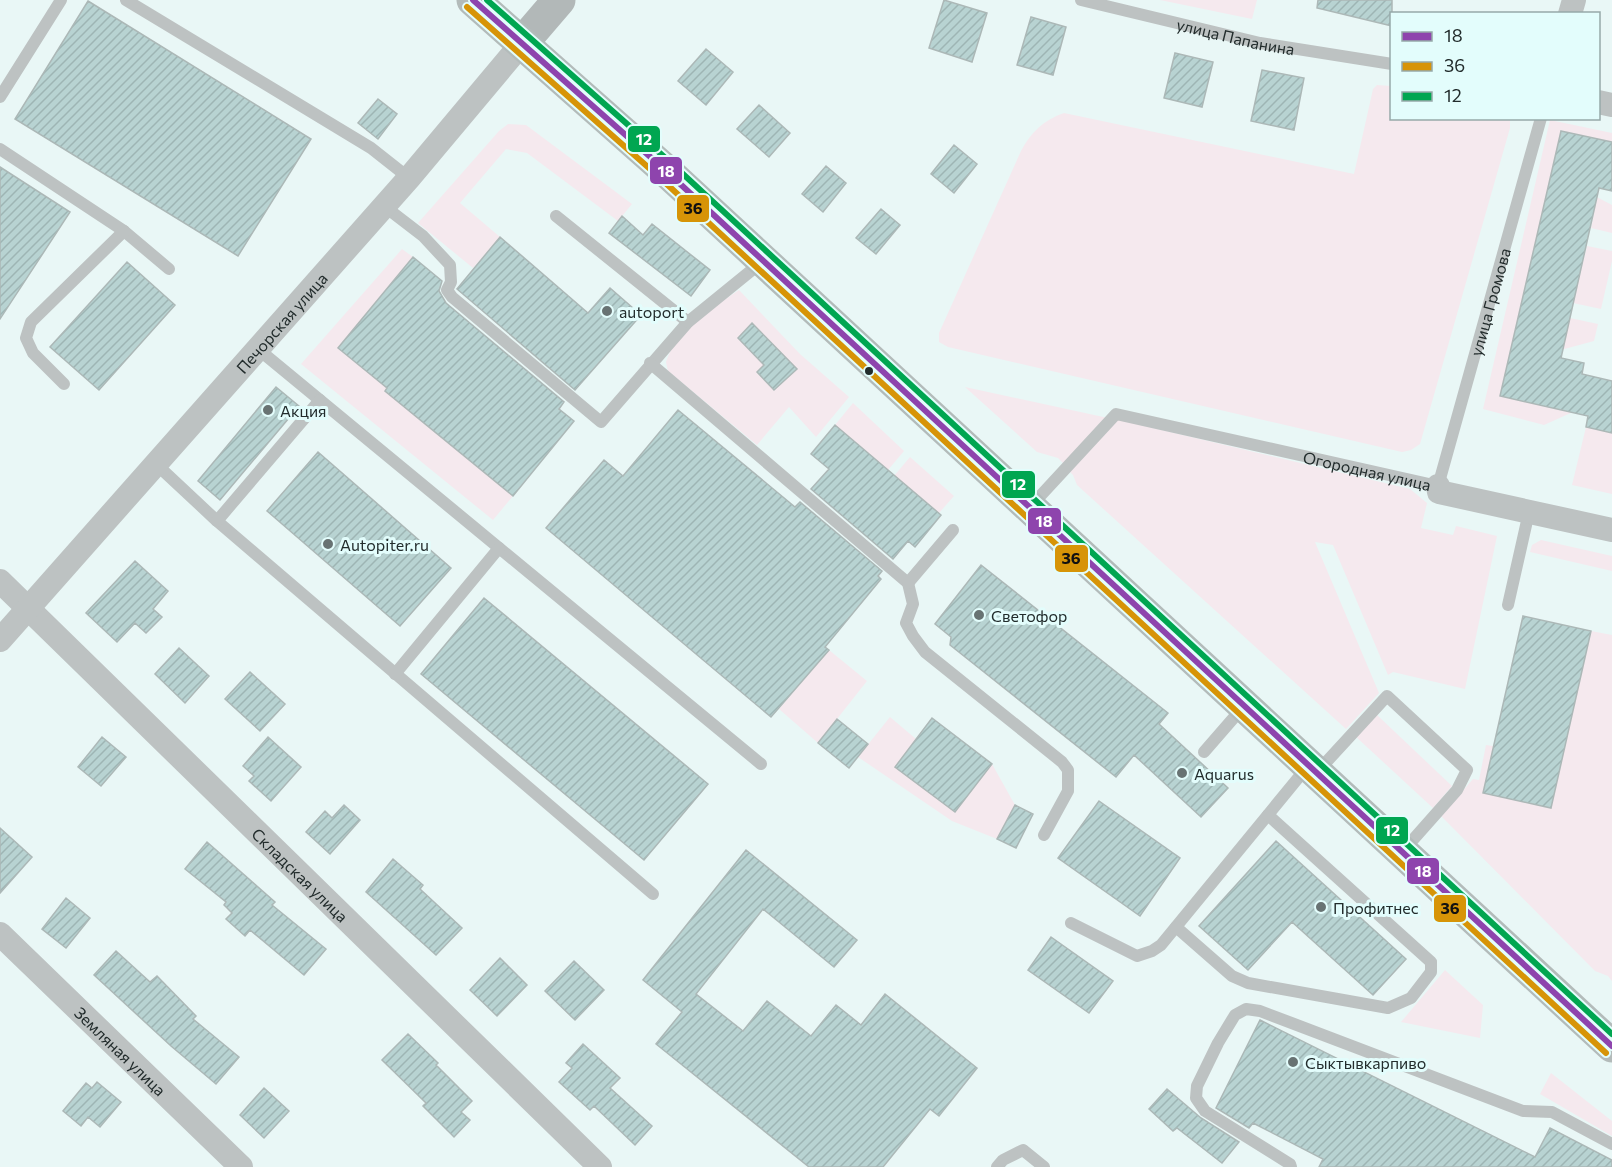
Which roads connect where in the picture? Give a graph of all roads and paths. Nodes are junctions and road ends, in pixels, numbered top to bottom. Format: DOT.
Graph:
graph roads {
  1 [pos="61,0"];
  2 [pos="126,0"];
  3 [pos="473,0"];
  4 [pos="559,0"];
  5 [pos="1081,0"];
  6 [pos="523,42"];
  7 [pos="1390,64"];
  8 [pos="0,97"];
  9 [pos="1540,120"];
  10 [pos="0,149"];
  11 [pos="410,178"];
  12 [pos="384,206"];
  13 [pos="556,216"];
  14 [pos="124,231"];
  15 [pos="764,261"];
  16 [pos="169,268"];
  17 [pos="688,322"];
  18 [pos="258,349"];
  19 [pos="650,363"];
  20 [pos="64,384"];
  21 [pos="320,400"];
  22 [pos="156,464"];
  23 [pos="1438,486"];
  24 [pos="1030,507"];
  25 [pos="1529,512"];
  26 [pos="217,520"];
  27 [pos="953,530"];
  28 [pos="1612,530"];
  29 [pos="499,548"];
  30 [pos="0,581"];
  31 [pos="908,583"];
  32 [pos="1508,605"];
  33 [pos="28,608"];
  34 [pos="0,640"];
  35 [pos="395,674"];
  36 [pos="1244,705"];
  37 [pos="1204,752"];
  38 [pos="761,764"];
  39 [pos="1313,768"];
  40 [pos="1268,815"];
  41 [pos="1044,835"];
  42 [pos="1402,851"];
  43 [pos="653,894"];
  44 [pos="1071,923"];
  45 [pos="1176,927"];
  46 [pos="0,934"];
  47 [pos="1612,1046"];
  48 [pos="1612,1144"];
  49 [pos="241,1167"];
  50 [pos="600,1167"];
  51 [pos="997,1167"];
  52 [pos="1044,1167"];
  53 [pos="1291,1167"];
  1 -- 8 [label="lane"];
  2 -- 11 [label="lane"];
  3 -- 6 [label="main road"];
  4 -- 6 [label="street, Печорская улица"];
  5 -- 7 [label="lane, улица Папанина"];
  6 -- 11 [label="street, Печорская улица"];
  6 -- 15 [label="main road"];
  9 -- 23 [label="lane, улица Громова"];
  10 -- 14 [label="lane"];
  11 -- 12 [label="street, Печорская улица"];
  12 -- 18 [label="street, Печорская улица"];
  12 -- 19 [label="lane"];
  13 -- 17 [label="lane"];
  14 -- 16 [label="lane"];
  14 -- 20 [label="lane"];
  15 -- 17 [label="lane"];
  15 -- 24 [label="main road"];
  17 -- 19 [label="lane"];
  18 -- 21 [label="lane"];
  18 -- 22 [label="street, Печорская улица"];
  19 -- 31 [label="lane"];
  21 -- 26 [label="lane"];
  21 -- 29 [label="lane"];
  22 -- 26 [label="lane"];
  22 -- 33 [label="street, Печорская улица"];
  23 -- 24 [label="lane, Огородная улица"];
  23 -- 25 [label="street, Огородная улица"];
  24 -- 36 [label="main road"];
  25 -- 28 [label="street, Огородная улица"];
  25 -- 32 [label="lane"];
  26 -- 35 [label="lane"];
  27 -- 31 [label="lane"];
  29 -- 35 [label="lane"];
  29 -- 38 [label="lane"];
  30 -- 33 [label="street, Складская улица"];
  31 -- 41 [label="lane"];
  33 -- 34 [label="street, Печорская улица"];
  33 -- 50 [label="street, Складская улица"];
  35 -- 43 [label="lane"];
  36 -- 37 [label="lane"];
  36 -- 39 [label="main road"];
  39 -- 40 [label="lane"];
  39 -- 42 [label="main road"];
  39 -- 42 [label="lane"];
  40 -- 45 [label="lane"];
  40 -- 45 [label="lane"];
  42 -- 47 [label="main road"];
  44 -- 45 [label="lane"];
  46 -- 49 [label="street, Земляная улица"];
  48 -- 53 [label="lane"];
  51 -- 52 [label="lane"];
}
